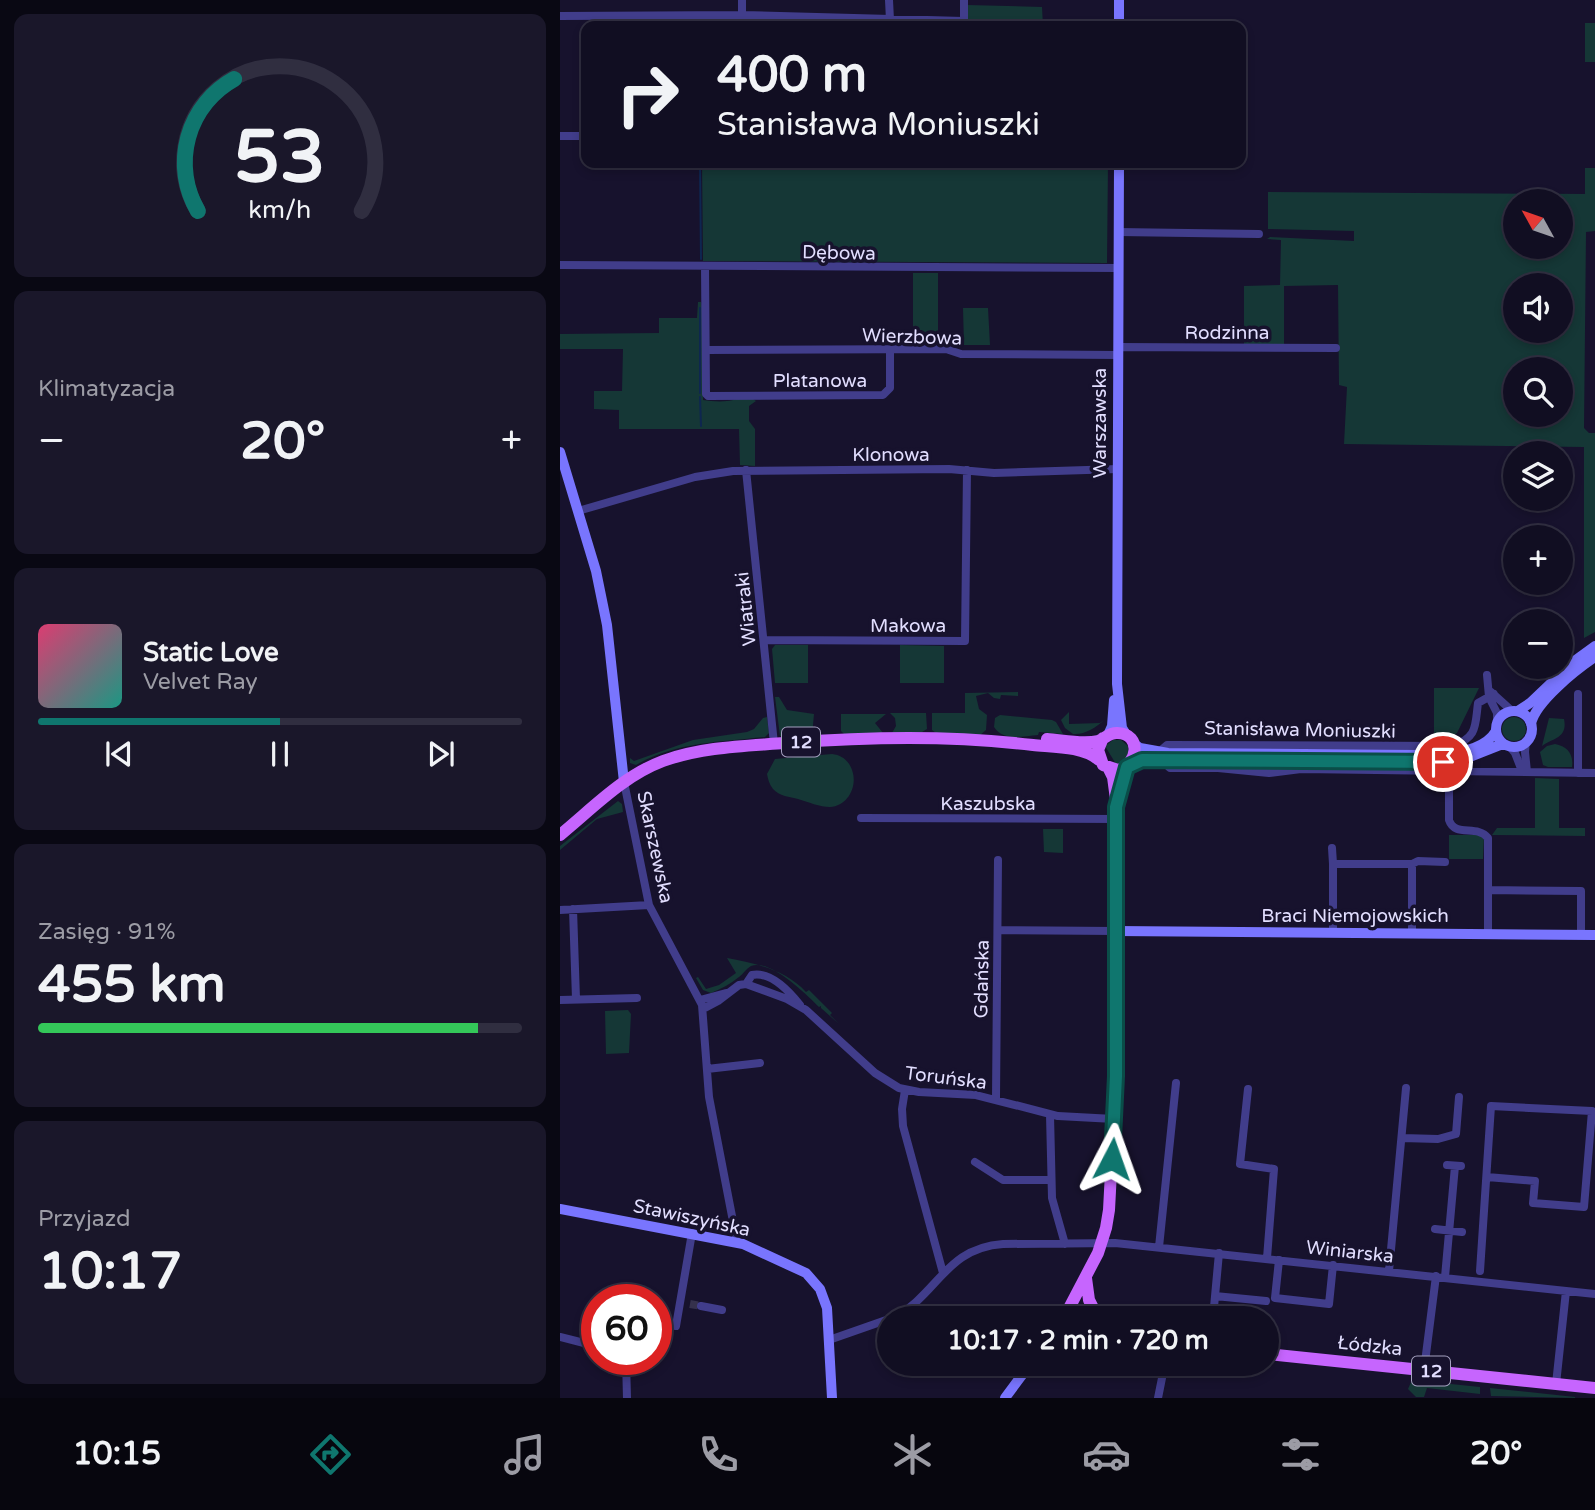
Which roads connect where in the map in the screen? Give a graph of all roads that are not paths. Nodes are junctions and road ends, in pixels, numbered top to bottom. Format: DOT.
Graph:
graph roads {
  1 [pos="742,0"];
  2 [pos="889,0"];
  3 [pos="964,0"];
  4 [pos="1119,0"];
  5 [pos="560,16"];
  6 [pos="742,16"];
  7 [pos="890,20"];
  8 [pos="742,21"];
  9 [pos="820,21"];
  10 [pos="862,21"];
  11 [pos="909,21"];
  12 [pos="965,21"];
  13 [pos="1119,21"];
  14 [pos="560,136"];
  15 [pos="581,136"];
  16 [pos="1119,168"];
  17 [pos="1118,232"];
  18 [pos="1259,234"];
  19 [pos="560,265"];
  20 [pos="705,266"];
  21 [pos="1118,268"];
  22 [pos="1336,348"];
  23 [pos="890,349"];
  24 [pos="706,350"];
  25 [pos="1118,351"];
  26 [pos="560,452"];
  27 [pos="1118,469"];
  28 [pos="746,470"];
  29 [pos="967,470"];
  30 [pos="578,511"];
  31 [pos="764,640"];
  32 [pos="1595,646"];
  33 [pos="1595,657"];
  34 [pos="1487,675"];
  35 [pos="1117,684"];
  36 [pos="1490,693"];
  37 [pos="1578,694"];
  38 [pos="1515,711"];
  39 [pos="1531,724"];
  40 [pos="1497,726"];
  41 [pos="1106,737"];
  42 [pos="1130,740"];
  43 [pos="1526,741"];
  44 [pos="1003,742"];
  45 [pos="775,744"];
  46 [pos="1508,746"];
  47 [pos="1160,756"];
  48 [pos="1104,764"];
  49 [pos="1129,766"];
  50 [pos="1450,771"];
  51 [pos="1525,771"];
  52 [pos="1581,773"];
  53 [pos="1595,773"];
  54 [pos="624,782"];
  55 [pos="1116,813"];
  56 [pos="860,818"];
  57 [pos="560,835"];
  58 [pos="1332,848"];
  59 [pos="998,860"];
  60 [pos="1446,862"];
  61 [pos="1334,863"];
  62 [pos="1412,864"];
  63 [pos="1488,890"];
  64 [pos="649,905"];
  65 [pos="560,909"];
  66 [pos="573,909"];
  67 [pos="998,930"];
  68 [pos="1115,930"];
  69 [pos="1333,933"];
  70 [pos="1412,933"];
  71 [pos="1488,934"];
  72 [pos="1581,935"];
  73 [pos="1595,935"];
  74 [pos="778,983"];
  75 [pos="747,984"];
  76 [pos="773,994"];
  77 [pos="637,998"];
  78 [pos="560,999"];
  79 [pos="576,999"];
  80 [pos="702,1005"];
  81 [pos="801,1007"];
  82 [pos="760,1063"];
  83 [pos="707,1069"];
  84 [pos="1176,1083"];
  85 [pos="1406,1088"];
  86 [pos="1248,1089"];
  87 [pos="905,1090"];
  88 [pos="1459,1097"];
  89 [pos="996,1099"];
  90 [pos="1050,1115"];
  91 [pos="1114,1119"];
  92 [pos="1402,1138"];
  93 [pos="975,1162"];
  94 [pos="1454,1166"];
  95 [pos="1487,1177"];
  96 [pos="1051,1180"];
  97 [pos="560,1209"];
  98 [pos="1435,1229"];
  99 [pos="1449,1231"];
  100 [pos="1462,1232"];
  101 [pos="692,1233"];
  102 [pos="737,1242"];
  103 [pos="1102,1243"];
  104 [pos="1065,1244"];
  105 [pos="1158,1247"];
  106 [pos="1219,1254"];
  107 [pos="1268,1258"];
  108 [pos="1279,1260"];
  109 [pos="1333,1265"];
  110 [pos="1390,1271"];
  111 [pos="1480,1271"];
  112 [pos="943,1273"];
  113 [pos="1086,1277"];
  114 [pos="1441,1277"];
  115 [pos="1566,1291"];
  116 [pos="1595,1294"];
  117 [pos="1215,1296"];
  118 [pos="1266,1301"];
  119 [pos="680,1302"];
  120 [pos="690,1304"];
  121 [pos="701,1306"];
  122 [pos="910,1306"];
  123 [pos="1071,1306"];
  124 [pos="1092,1306"];
  125 [pos="1214,1306"];
  126 [pos="722,1310"];
  127 [pos="877,1324"];
  128 [pos="672,1325"];
  129 [pos="560,1337"];
  130 [pos="829,1340"];
  131 [pos="581,1342"];
  132 [pos="1279,1354"];
  133 [pos="1424,1370"];
  134 [pos="626,1375"];
  135 [pos="1021,1376"];
  136 [pos="1162,1376"];
  137 [pos="1556,1384"];
  138 [pos="1595,1388"];
  139 [pos="627,1398"];
  140 [pos="832,1398"];
  141 [pos="1005,1398"];
  142 [pos="1158,1398"];
  1 -- 6 [label="street"];
  2 -- 7 [label="street"];
  3 -- 12 [label="street"];
  4 -- 13 [label="main road"];
  5 -- 6 [label="street"];
  6 -- 8 [label="street"];
  6 -- 9 [label="street"];
  7 -- 10 [label="street"];
  7 -- 11 [label="street"];
  14 -- 15 [label="street"];
  16 -- 17 [label="main road, Warszawska"];
  17 -- 18 [label="street"];
  17 -- 21 [label="main road, Warszawska"];
  19 -- 20 [label="street, Dębowa"];
  20 -- 21 [label="street, Dębowa"];
  20 -- 24 [label="street"];
  21 -- 25 [label="main road, Warszawska"];
  22 -- 25 [label="street, Rodzinna"];
  23 -- 24 [label="street, Wierzbowa"];
  23 -- 24 [label="street, Platanowa"];
  23 -- 25 [label="street, Wierzbowa"];
  25 -- 27 [label="main road, Warszawska"];
  26 -- 30 [label="main road, Skarszewska"];
  27 -- 29 [label="street, Klonowa"];
  27 -- 35 [label="main road, Warszawska"];
  28 -- 29 [label="street, Klonowa"];
  28 -- 30 [label="street, Klonowa"];
  28 -- 31 [label="street, Wiatraki"];
  29 -- 31 [label="street, Makowa"];
  30 -- 54 [label="main road, Skarszewska"];
  31 -- 45 [label="street, Wiatraki"];
  32 -- 38 [label="main road"];
  33 -- 39 [label="main road"];
  34 -- 36 [label="street"];
  35 -- 41 [label="main road, Warszawska"];
  35 -- 42 [label="main road, Warszawska"];
  36 -- 38 [label="street"];
  36 -- 40 [label="street"];
  36 -- 47 [label="street, Stanisława Moniuszki"];
  37 -- 52 [label="street"];
  38 -- 39 [label="main road"];
  38 -- 40 [label="main road"];
  39 -- 43 [label="main road"];
  40 -- 46 [label="main road"];
  40 -- 47 [label="main road, Stanisława Moniuszki"];
  41 -- 42 [label="main road, 12"];
  41 -- 44 [label="main road, 12"];
  41 -- 48 [label="main road"];
  42 -- 47 [label="main road, Stanisława Moniuszki"];
  42 -- 49 [label="main road"];
  43 -- 46 [label="main road"];
  43 -- 51 [label="street"];
  44 -- 45 [label="main road, 12"];
  44 -- 48 [label="main road, 12"];
  45 -- 54 [label="main road, 12"];
  46 -- 47 [label="main road, Stanisława Moniuszki"];
  46 -- 51 [label="street"];
  47 -- 49 [label="main road, Stanisława Moniuszki"];
  47 -- 50 [label="street, Stanisława Moniuszki"];
  48 -- 49 [label="main road, 12"];
  48 -- 55 [label="main road"];
  49 -- 55 [label="main road"];
  50 -- 51 [label="street, Stanisława Moniuszki"];
  50 -- 63 [label="street"];
  51 -- 52 [label="street, Stanisława Moniuszki"];
  52 -- 53 [label="street, Stanisława Moniuszki"];
  54 -- 57 [label="main road, 12"];
  54 -- 64 [label="street, Skarszewska"];
  55 -- 56 [label="street, Kaszubska"];
  55 -- 68 [label="main road"];
  58 -- 61 [label="street"];
  59 -- 67 [label="street, Gdańska"];
  60 -- 62 [label="street"];
  61 -- 62 [label="street"];
  61 -- 69 [label="street"];
  62 -- 70 [label="street"];
  63 -- 71 [label="street"];
  63 -- 72 [label="street"];
  64 -- 66 [label="street"];
  64 -- 80 [label="street, Skarszewska"];
  65 -- 66 [label="street"];
  66 -- 79 [label="street"];
  67 -- 68 [label="street"];
  67 -- 89 [label="street, Gdańska"];
  68 -- 69 [label="main road, Braci Niemojowskich"];
  68 -- 91 [label="main road"];
  69 -- 70 [label="main road, Braci Niemojowskich"];
  70 -- 71 [label="main road, Braci Niemojowskich"];
  71 -- 72 [label="main road, Braci Niemojowskich"];
  72 -- 73 [label="main road, Braci Niemojowskich"];
  74 -- 75 [label="street"];
  74 -- 76 [label="street"];
  74 -- 81 [label="street, Toruńska"];
  75 -- 76 [label="street, Toruńska"];
  75 -- 80 [label="street"];
  76 -- 81 [label="street, Toruńska"];
  77 -- 79 [label="street"];
  78 -- 79 [label="street"];
  80 -- 83 [label="street, Skarszewska"];
  81 -- 87 [label="street, Toruńska"];
  82 -- 83 [label="street"];
  83 -- 102 [label="street, Skarszewska"];
  84 -- 105 [label="street"];
  85 -- 92 [label="street"];
  86 -- 107 [label="street"];
  87 -- 89 [label="street, Toruńska"];
  87 -- 112 [label="street"];
  88 -- 92 [label="street"];
  89 -- 90 [label="street, Toruńska"];
  90 -- 91 [label="street, Toruńska"];
  90 -- 96 [label="street"];
  91 -- 103 [label="main road"];
  92 -- 110 [label="street"];
  93 -- 96 [label="street"];
  94 -- 99 [label="street"];
  95 -- 95 [label="street"];
  95 -- 111 [label="street"];
  96 -- 104 [label="street"];
  97 -- 101 [label="main road, Stawiszyńska"];
  98 -- 99 [label="street"];
  99 -- 100 [label="street"];
  99 -- 114 [label="street"];
  101 -- 102 [label="main road, Stawiszyńska"];
  101 -- 119 [label="street"];
  102 -- 130 [label="main road, Stawiszyńska"];
  103 -- 104 [label="street, Winiarska"];
  103 -- 105 [label="street, Winiarska"];
  103 -- 113 [label="main road"];
  104 -- 112 [label="street, Winiarska"];
  105 -- 106 [label="street, Winiarska"];
  106 -- 107 [label="street, Winiarska"];
  106 -- 117 [label="street"];
  107 -- 108 [label="street, Winiarska"];
  108 -- 109 [label="street, Winiarska"];
  108 -- 109 [label="street"];
  109 -- 110 [label="street, Winiarska"];
  110 -- 114 [label="street, Winiarska"];
  112 -- 122 [label="street, Winiarska"];
  113 -- 123 [label="main road"];
  113 -- 124 [label="main road"];
  114 -- 115 [label="street, Winiarska"];
  114 -- 133 [label="street"];
  115 -- 116 [label="street, Winiarska"];
  115 -- 137 [label="street"];
  117 -- 118 [label="street"];
  117 -- 125 [label="street"];
  119 -- 120 [label="street"];
  119 -- 128 [label="street"];
  121 -- 126 [label="street"];
  127 -- 130 [label="street, Winiarska"];
  129 -- 131 [label="street"];
  130 -- 140 [label="main road, Stawiszyńska"];
  132 -- 133 [label="main road, Łódzka / 12"];
  133 -- 137 [label="main road, Łódzka / 12"];
  134 -- 139 [label="street"];
  135 -- 141 [label="main road"];
  136 -- 142 [label="street"];
  137 -- 138 [label="main road, Łódzka / 12"];
}
